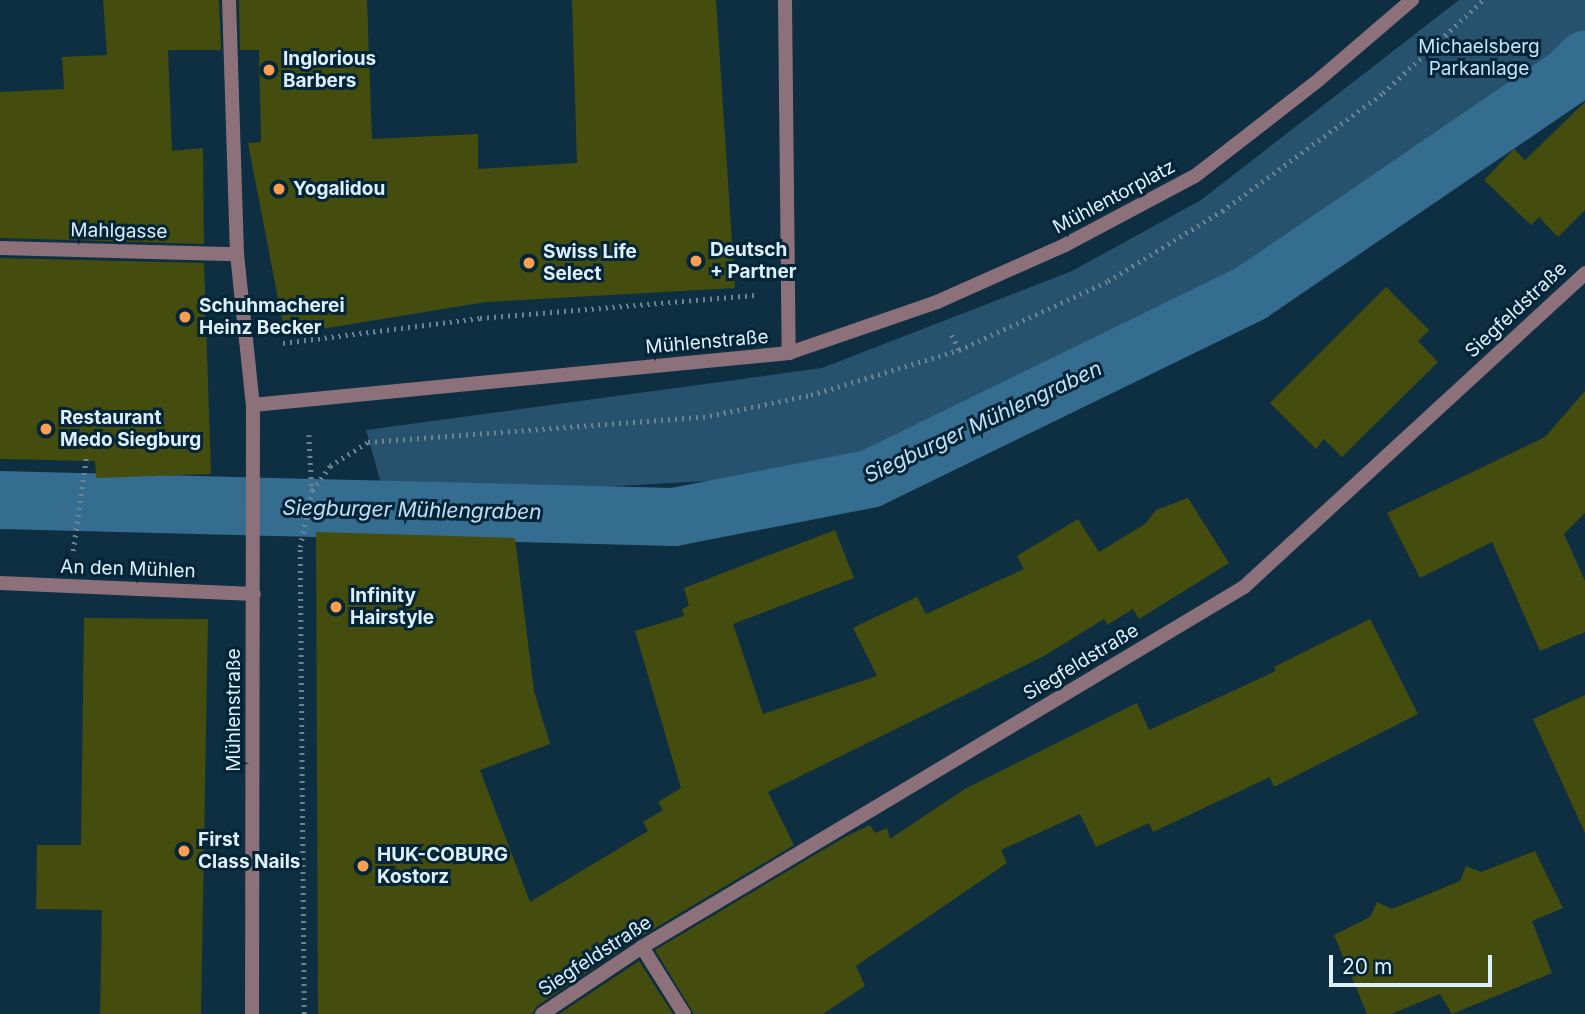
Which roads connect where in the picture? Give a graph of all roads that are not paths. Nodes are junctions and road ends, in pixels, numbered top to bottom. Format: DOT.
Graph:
graph roads {
  1 [pos="229,0"];
  2 [pos="785,0"];
  3 [pos="1412,0"];
  4 [pos="0,248"];
  5 [pos="237,254"];
  6 [pos="1585,273"];
  7 [pos="789,353"];
  8 [pos="253,405"];
  9 [pos="0,583"];
  10 [pos="254,594"];
  11 [pos="642,947"];
  12 [pos="252,1014"];
  13 [pos="542,1014"];
  14 [pos="684,1014"];
  1 -- 5 [label="street, Mühlenstraße"];
  2 -- 7 [label="street"];
  3 -- 7 [label="street, Mühlentorplatz"];
  4 -- 5 [label="street, Mahlgasse"];
  5 -- 8 [label="street, Mühlenstraße"];
  6 -- 11 [label="street, Siegfeldstraße"];
  7 -- 8 [label="street, Mühlenstraße"];
  8 -- 10 [label="street, Mühlenstraße"];
  9 -- 10 [label="street, An den Mühlen"];
  10 -- 12 [label="street, Mühlenstraße"];
  11 -- 13 [label="street, Siegfeldstraße"];
  11 -- 14 [label="street"];
}
